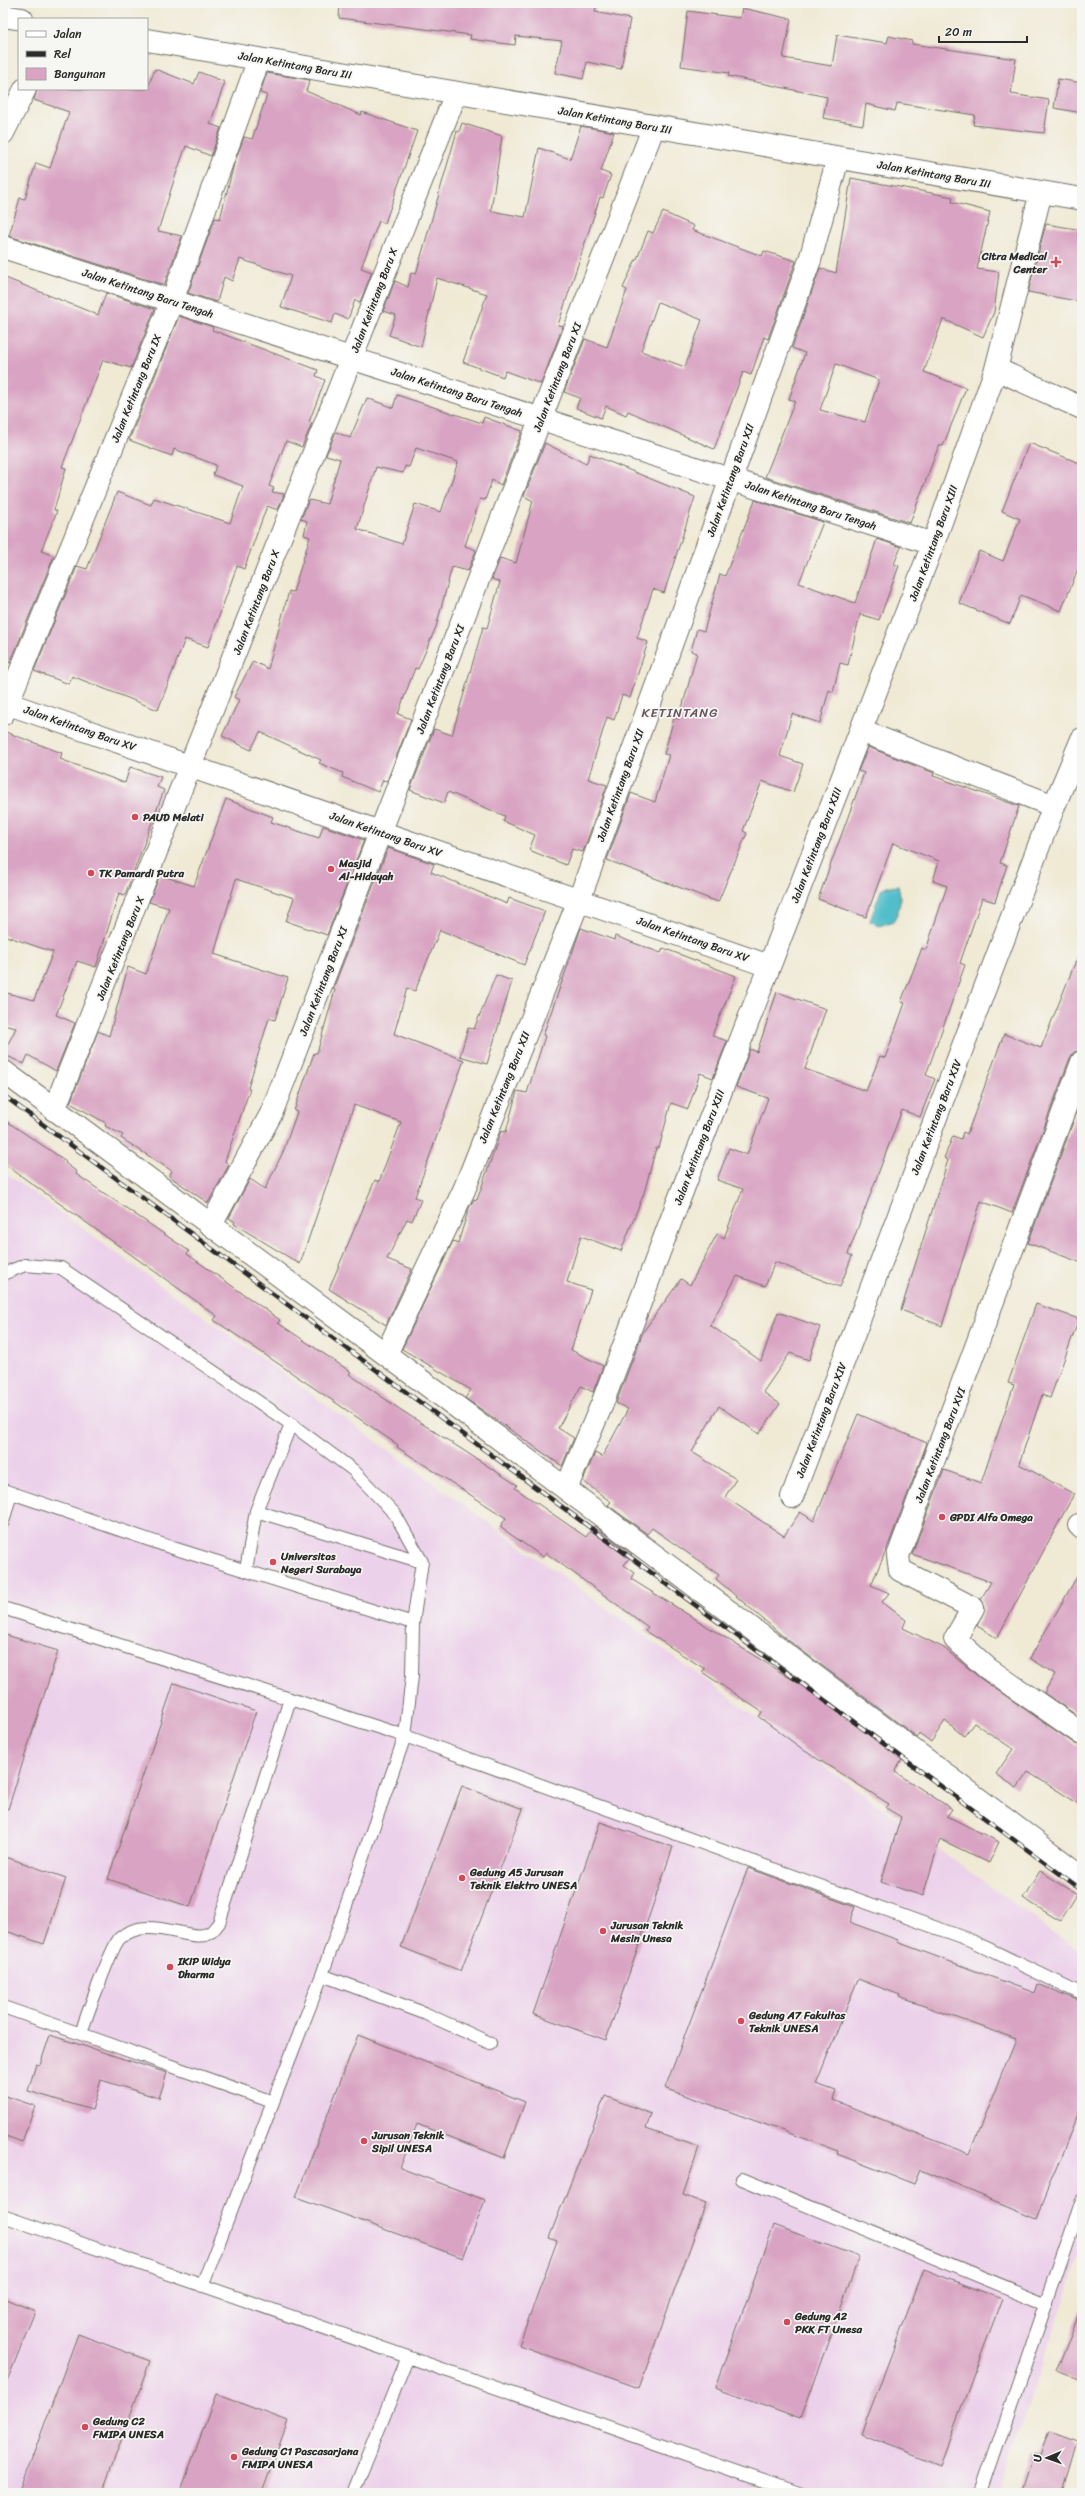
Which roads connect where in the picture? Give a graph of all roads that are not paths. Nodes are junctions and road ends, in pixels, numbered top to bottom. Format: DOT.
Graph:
graph roads {
  1 [pos="3,16"];
  2 [pos="18,18"];
  3 [pos="148,40"];
  4 [pos="259,59"];
  5 [pos="24,90"];
  6 [pos="456,93"];
  7 [pos="654,126"];
  8 [pos="3,133"];
  9 [pos="838,158"];
  10 [pos="1042,192"];
  11 [pos="1082,199"];
  12 [pos="3,247"];
  13 [pos="172,301"];
  14 [pos="352,358"];
  15 [pos="996,369"];
  16 [pos="1082,408"];
  17 [pos="541,419"];
  18 [pos="730,480"];
  19 [pos="933,544"];
  20 [pos="4,706"];
  21 [pos="860,731"];
  22 [pos="1082,738"];
  23 [pos="191,766"];
  24 [pos="1054,806"];
  25 [pos="381,832"];
  26 [pos="578,900"];
  27 [pos="769,966"];
  28 [pos="1082,1062"];
  29 [pos="3,1071"];
  30 [pos="54,1110"];
  31 [pos="211,1225"];
  32 [pos="3,1274"];
  33 [pos="386,1354"];
  34 [pos="291,1424"];
  35 [pos="566,1489"];
  36 [pos="7,1491"];
  37 [pos="792,1497"];
  38 [pos="256,1511"];
  39 [pos="3,1522"];
  40 [pos="422,1562"];
  41 [pos="246,1570"];
  42 [pos="3,1608"];
  43 [pos="413,1623"];
  44 [pos="290,1699"];
  45 [pos="1082,1734"];
  46 [pos="405,1736"];
  47 [pos="1082,1877"];
  48 [pos="322,1975"];
  49 [pos="1082,1994"];
  50 [pos="3,2007"];
  51 [pos="81,2034"];
  52 [pos="490,2043"];
  53 [pos="273,2102"];
  54 [pos="742,2179"];
  55 [pos="1082,2200"];
  56 [pos="3,2216"];
  57 [pos="202,2286"];
  58 [pos="1046,2304"];
  59 [pos="407,2359"];
  60 [pos="353,2493"];
  61 [pos="798,2493"];
  62 [pos="981,2493"];
  1 -- 2 [label="street"];
  3 -- 4 [label="street, Jalan Ketintang Baru III"];
  4 -- 6 [label="street, Jalan Ketintang Baru III"];
  4 -- 13 [label="street, Jalan Ketintang Baru IX"];
  5 -- 8 [label="street"];
  6 -- 7 [label="street, Jalan Ketintang Baru III"];
  6 -- 14 [label="street, Jalan Ketintang Baru X"];
  7 -- 9 [label="street, Jalan Ketintang Baru III"];
  7 -- 17 [label="street, Jalan Ketintang Baru XI"];
  9 -- 10 [label="street, Jalan Ketintang Baru III"];
  9 -- 18 [label="street, Jalan Ketintang Baru XII"];
  10 -- 11 [label="street, Jalan Ketintang Baru III"];
  10 -- 15 [label="street, Jalan Ketintang Baru XIII"];
  12 -- 13 [label="street, Jalan Ketintang Baru Tengah"];
  13 -- 14 [label="street, Jalan Ketintang Baru Tengah"];
  13 -- 20 [label="street, Jalan Ketintang Baru IX"];
  14 -- 17 [label="street, Jalan Ketintang Baru Tengah"];
  14 -- 23 [label="street, Jalan Ketintang Baru X"];
  15 -- 16 [label="street"];
  15 -- 19 [label="street, Jalan Ketintang Baru XIII"];
  17 -- 18 [label="street, Jalan Ketintang Baru Tengah"];
  17 -- 25 [label="street, Jalan Ketintang Baru XI"];
  18 -- 19 [label="street, Jalan Ketintang Baru Tengah"];
  18 -- 26 [label="street, Jalan Ketintang Baru XII"];
  19 -- 21 [label="street, Jalan Ketintang Baru XIII"];
  20 -- 23 [label="street, Jalan Ketintang Baru XV"];
  21 -- 24 [label="street"];
  21 -- 27 [label="street, Jalan Ketintang Baru XIII"];
  22 -- 24 [label="street, Jalan Ketintang Baru XIV"];
  23 -- 25 [label="street, Jalan Ketintang Baru XV"];
  23 -- 30 [label="street, Jalan Ketintang Baru X"];
  24 -- 37 [label="street, Jalan Ketintang Baru XIV"];
  25 -- 26 [label="street, Jalan Ketintang Baru XV"];
  25 -- 31 [label="street, Jalan Ketintang Baru XI"];
  26 -- 27 [label="street, Jalan Ketintang Baru XV"];
  26 -- 33 [label="street, Jalan Ketintang Baru XII"];
  27 -- 35 [label="street, Jalan Ketintang Baru XIII"];
  28 -- 45 [label="street, Jalan Ketintang Baru XVI"];
  29 -- 30 [label="street"];
  30 -- 31 [label="street"];
  31 -- 33 [label="street"];
  32 -- 34 [label="lane"];
  33 -- 35 [label="street"];
  34 -- 38 [label="lane"];
  34 -- 40 [label="lane"];
  35 -- 47 [label="street"];
  36 -- 39 [label="lane"];
  36 -- 41 [label="lane"];
  38 -- 40 [label="lane"];
  38 -- 41 [label="lane"];
  40 -- 43 [label="lane"];
  41 -- 43 [label="lane"];
  42 -- 44 [label="lane"];
  43 -- 46 [label="lane"];
  44 -- 46 [label="lane"];
  44 -- 51 [label="lane"];
  46 -- 48 [label="lane"];
  46 -- 49 [label="lane"];
  48 -- 52 [label="lane"];
  48 -- 53 [label="lane"];
  50 -- 51 [label="lane"];
  51 -- 53 [label="lane"];
  53 -- 57 [label="lane"];
  54 -- 58 [label="lane"];
  55 -- 58 [label="lane"];
  56 -- 57 [label="lane"];
  57 -- 59 [label="lane"];
  58 -- 62 [label="lane"];
  59 -- 60 [label="lane"];
  59 -- 61 [label="lane"];
}
